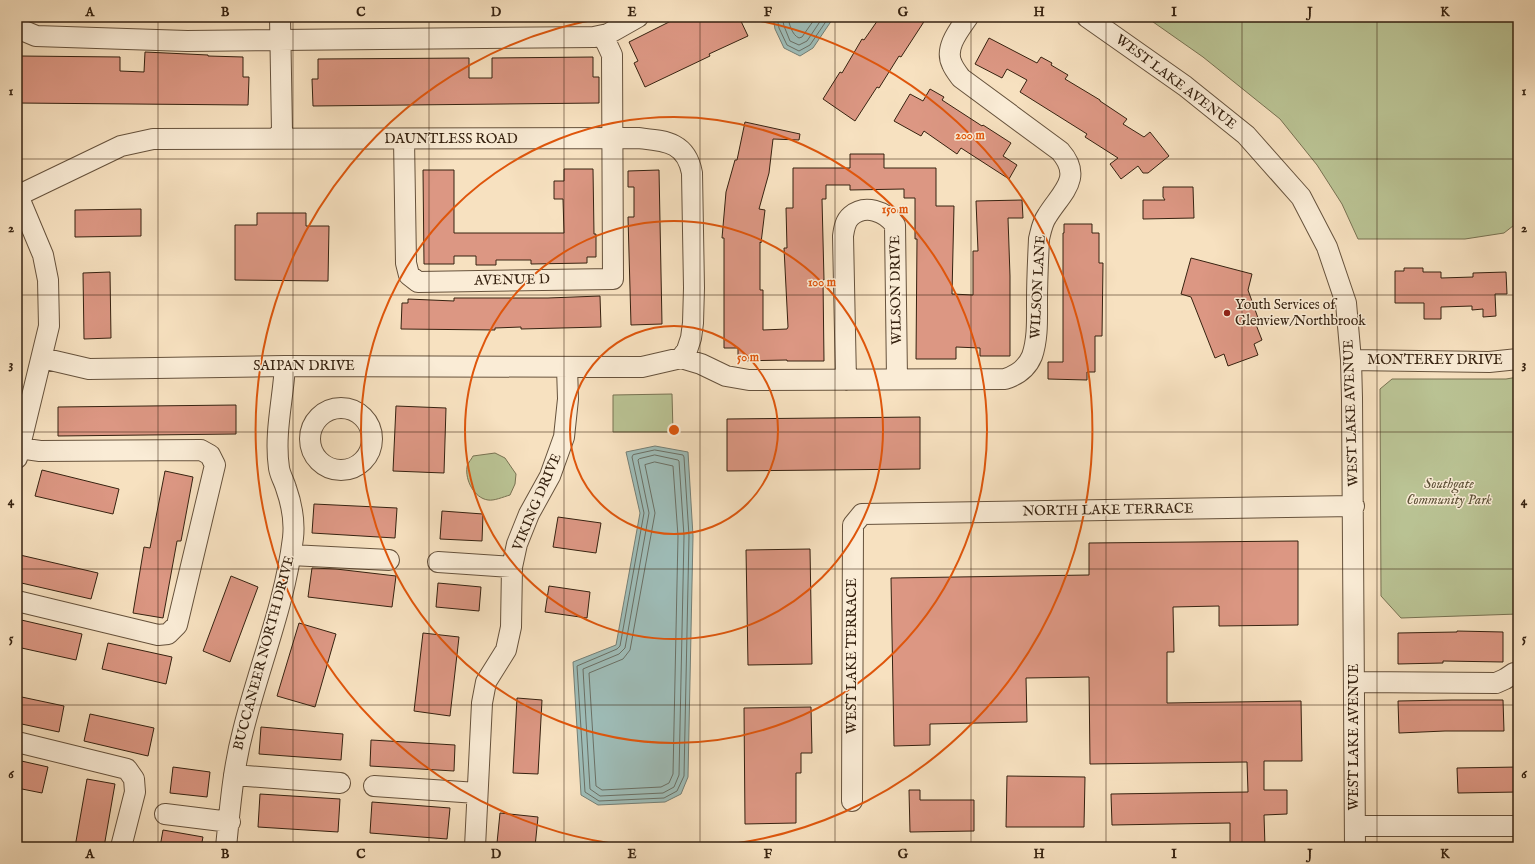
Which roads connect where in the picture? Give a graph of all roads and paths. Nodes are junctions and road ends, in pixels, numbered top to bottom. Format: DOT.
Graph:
graph roads {
  1 [pos="280,17"];
  2 [pos="638,17"];
  3 [pos="968,17"];
  4 [pos="1087,17"];
  5 [pos="17,28"];
  6 [pos="600,36"];
  7 [pos="280,41"];
  8 [pos="276,138"];
  9 [pos="613,138"];
  10 [pos="404,139"];
  11 [pos="17,195"];
  12 [pos="42,358"];
  13 [pos="681,358"];
  14 [pos="1518,358"];
  15 [pos="1351,360"];
  16 [pos="285,366"];
  17 [pos="567,367"];
  18 [pos="897,379"];
  19 [pos="846,380"];
  20 [pos="277,436"];
  21 [pos="310,436"];
  22 [pos="18,453"];
  23 [pos="1354,506"];
  24 [pos="862,514"];
  25 [pos="291,555"];
  26 [pos="389,560"];
  27 [pos="438,562"];
  28 [pos="512,567"];
  29 [pos="17,601"];
  30 [pos="1514,673"];
  31 [pos="1354,682"];
  32 [pos="17,742"];
  33 [pos="234,775"];
  34 [pos="340,783"];
  35 [pos="374,786"];
  36 [pos="478,793"];
  37 [pos="852,801"];
  38 [pos="166,814"];
  39 [pos="230,822"];
  40 [pos="1355,826"];
  41 [pos="1518,826"];
  42 [pos="121,847"];
  43 [pos="226,847"];
  44 [pos="475,847"];
  45 [pos="1355,847"];
  1 -- 7 [label="street"];
  2 -- 6 [label="street"];
  3 -- 18 [label="street, WILSON LANE"];
  4 -- 15 [label="street, WEST LAKE AVENUE"];
  5 -- 7 [label="street"];
  6 -- 7 [label="street"];
  6 -- 9 [label="street"];
  7 -- 8 [label="street"];
  8 -- 10 [label="street, DAUNTLESS ROAD"];
  8 -- 11 [label="street, DAUNTLESS ROAD"];
  9 -- 10 [label="street, DAUNTLESS ROAD"];
  9 -- 10 [label="street, AVENUE D"];
  9 -- 13 [label="street, DAUNTLESS ROAD"];
  11 -- 12 [label="street"];
  12 -- 16 [label="street, SAIPAN DRIVE"];
  12 -- 22 [label="street"];
  13 -- 17 [label="street, SAIPAN DRIVE"];
  13 -- 19 [label="street, WILSON LANE"];
  14 -- 15 [label="street, MONTEREY DRIVE"];
  15 -- 23 [label="street, WEST LAKE AVENUE"];
  16 -- 17 [label="street, SAIPAN DRIVE"];
  16 -- 20 [label="street, BUCCANEER NORTH DRIVE"];
  17 -- 28 [label="street, VIKING DRIVE"];
  18 -- 19 [label="street, WILSON LANE"];
  18 -- 19 [label="street, WILSON DRIVE"];
  20 -- 21 [label="street"];
  20 -- 25 [label="street, BUCCANEER NORTH DRIVE"];
  22 -- 29 [label="street"];
  23 -- 24 [label="street, NORTH LAKE TERRACE"];
  23 -- 31 [label="street, WEST LAKE AVENUE"];
  24 -- 37 [label="street, WEST LAKE TERRACE"];
  25 -- 26 [label="street"];
  25 -- 33 [label="street, BUCCANEER NORTH DRIVE"];
  27 -- 28 [label="street"];
  28 -- 36 [label="street, VIKING DRIVE"];
  30 -- 31 [label="street"];
  31 -- 40 [label="street, WEST LAKE AVENUE"];
  32 -- 42 [label="street"];
  33 -- 34 [label="street"];
  33 -- 39 [label="street, BUCCANEER NORTH DRIVE"];
  35 -- 36 [label="street"];
  36 -- 44 [label="street, VIKING DRIVE"];
  38 -- 39 [label="street"];
  39 -- 43 [label="street, BUCCANEER NORTH DRIVE"];
  40 -- 41 [label="street"];
  40 -- 45 [label="street, WEST LAKE AVENUE"];
}
